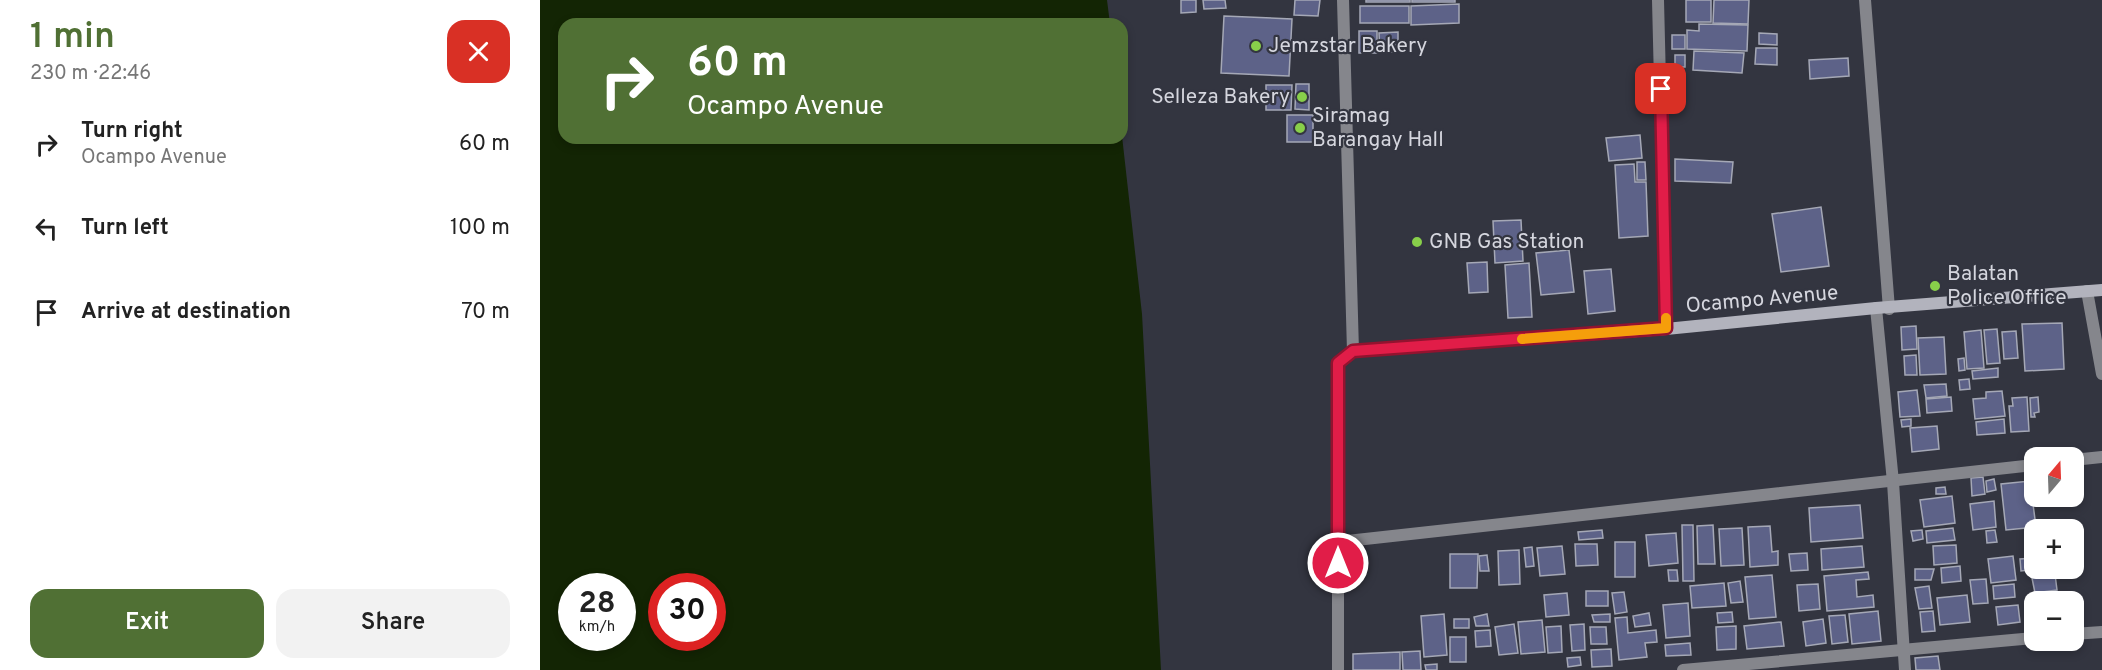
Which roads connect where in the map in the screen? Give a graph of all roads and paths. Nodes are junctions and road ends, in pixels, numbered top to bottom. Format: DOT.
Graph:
graph roads {
  1 [pos="1343,0"];
  2 [pos="1658,0"];
  3 [pos="1865,0"];
  4 [pos="2102,290"];
  5 [pos="2087,291"];
  6 [pos="1882,308"];
  7 [pos="1666,328"];
  8 [pos="1353,351"];
  9 [pos="2102,374"];
  10 [pos="2102,457"];
  11 [pos="2084,459"];
  12 [pos="2024,466"];
  13 [pos="1893,482"];
  14 [pos="1338,542"];
  15 [pos="2102,632"];
  16 [pos="2084,633"];
  17 [pos="2024,639"];
  18 [pos="1904,649"];
  19 [pos="1338,670"];
  20 [pos="1683,670"];
  21 [pos="1905,670"];
  1 -- 8 [label="street"];
  2 -- 7 [label="street"];
  3 -- 6 [label="street"];
  4 -- 5 [label="main road, Ocampo Avenue"];
  5 -- 6 [label="main road, Ocampo Avenue"];
  5 -- 9 [label="street"];
  6 -- 7 [label="main road, Ocampo Avenue"];
  6 -- 13 [label="street"];
  7 -- 8 [label="main road, Ocampo Avenue"];
  8 -- 14 [label="street"];
  10 -- 11 [label="street"];
  12 -- 13 [label="street"];
  13 -- 14 [label="street"];
  13 -- 18 [label="street"];
  14 -- 19 [label="street"];
  15 -- 16 [label="street"];
  17 -- 18 [label="street"];
  18 -- 20 [label="street"];
  18 -- 21 [label="street"];
}
